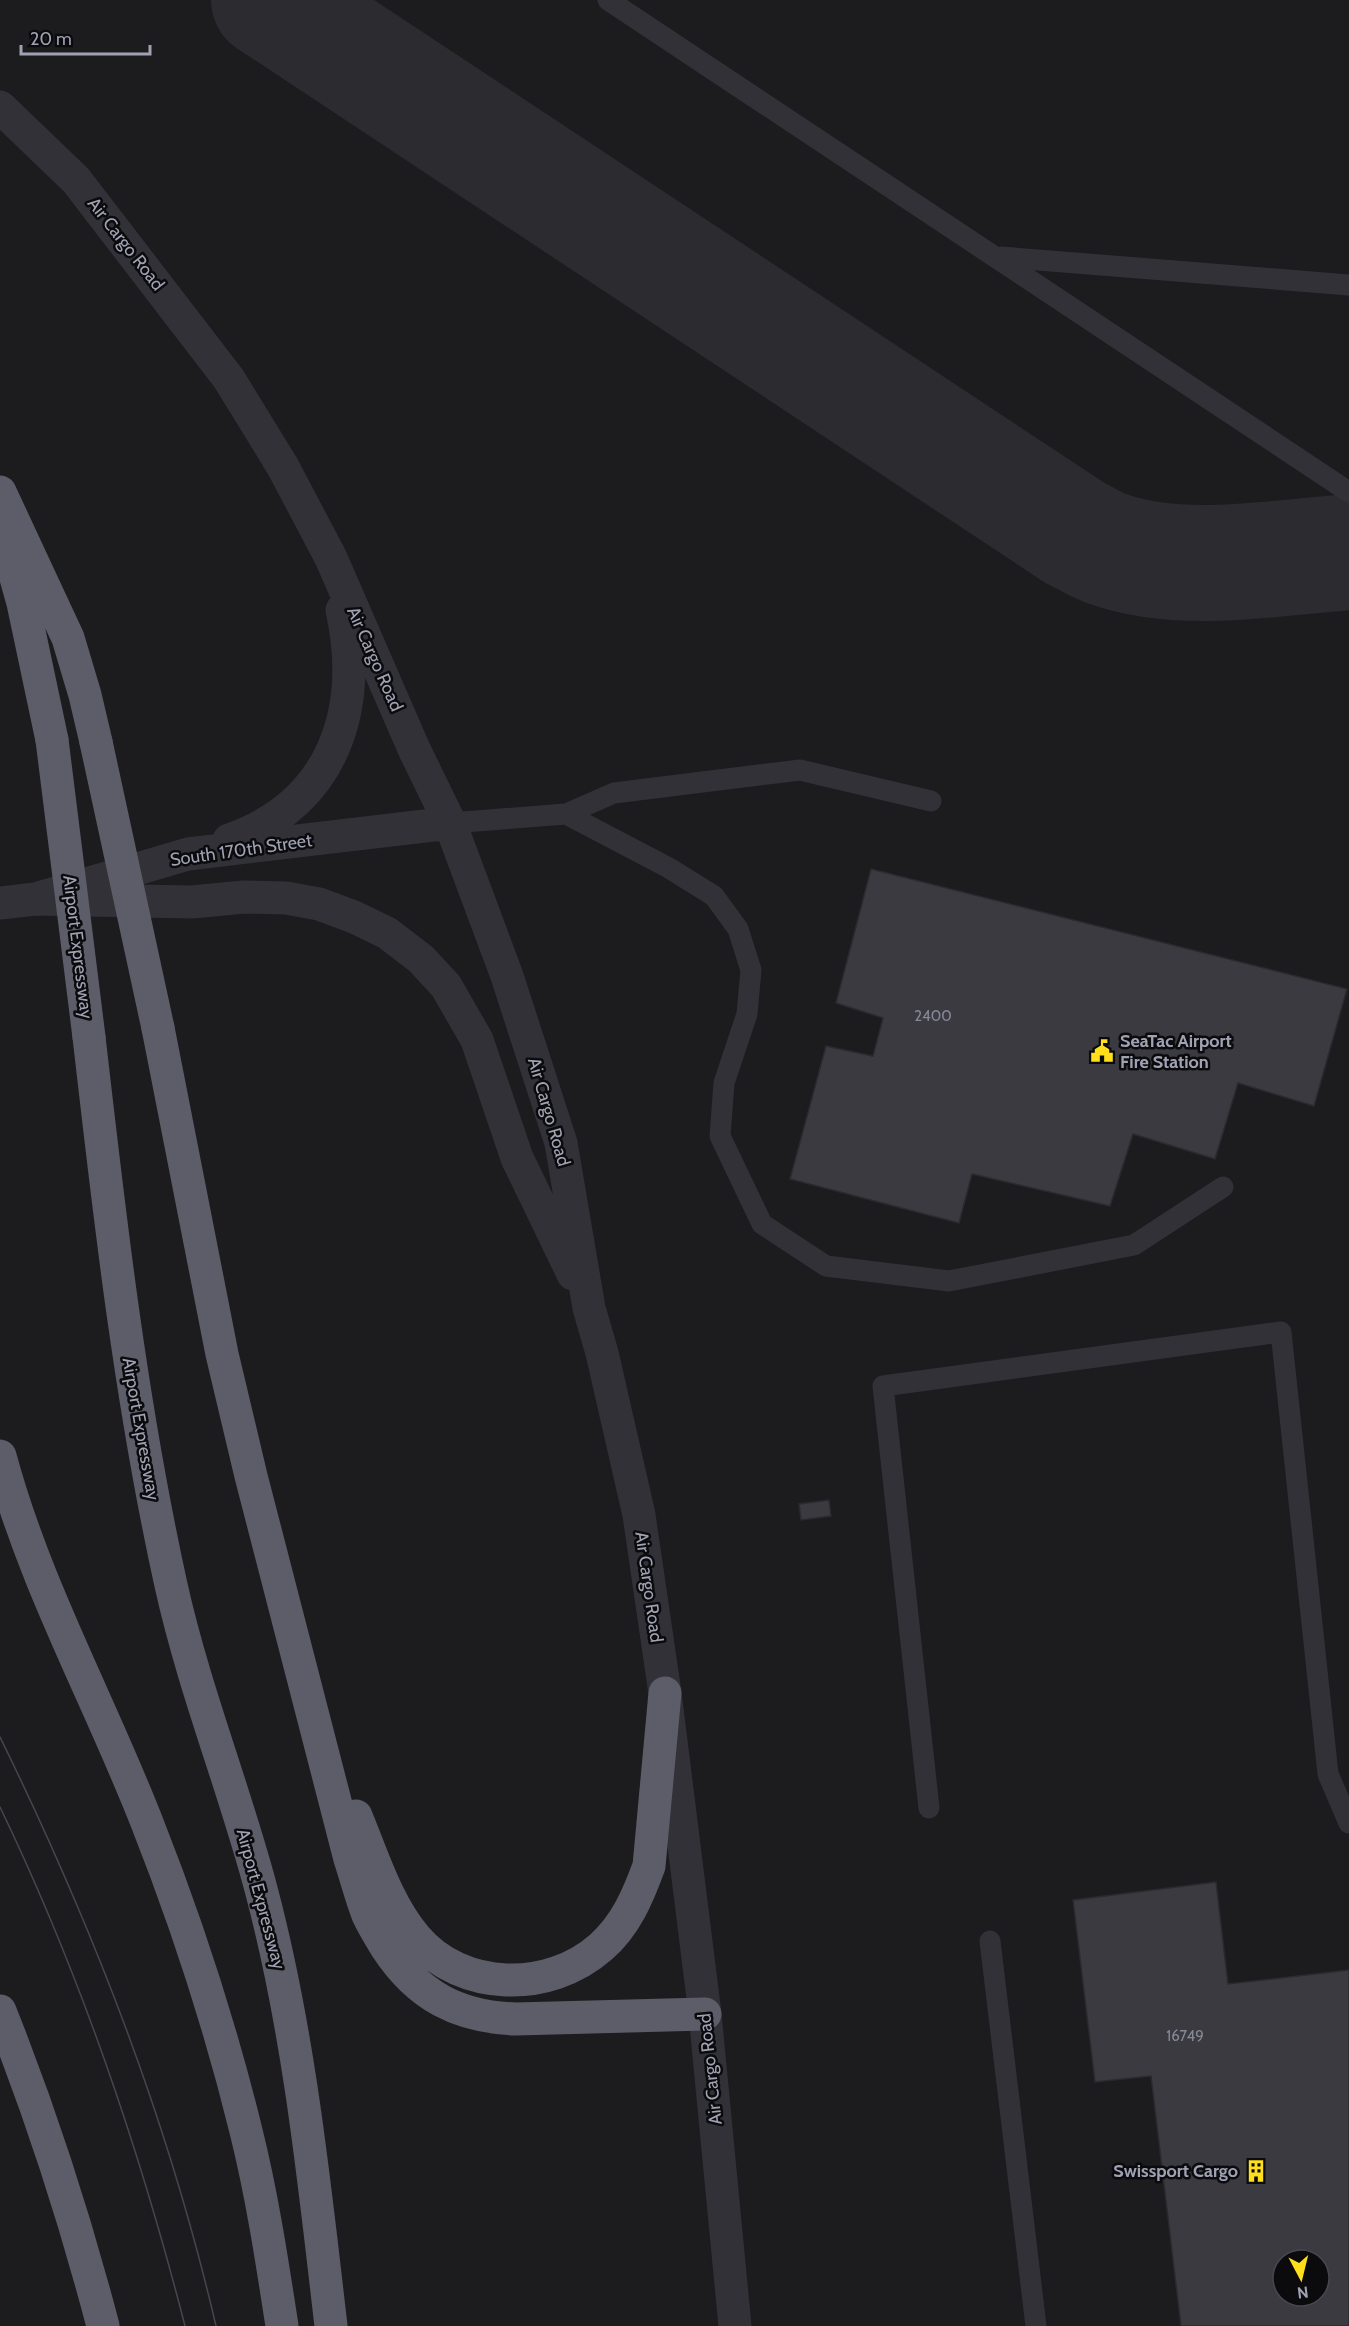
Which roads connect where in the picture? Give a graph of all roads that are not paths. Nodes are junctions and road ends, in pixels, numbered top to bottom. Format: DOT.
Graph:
graph roads {
  1 [pos="608,0"];
  2 [pos="0,107"];
  3 [pos="997,257"];
  4 [pos="1349,285"];
  5 [pos="0,492"];
  6 [pos="1349,492"];
  7 [pos="0,521"];
  8 [pos="331,558"];
  9 [pos="931,801"];
  10 [pos="566,814"];
  11 [pos="450,823"];
  12 [pos="188,854"];
  13 [pos="35,898"];
  14 [pos="0,903"];
  15 [pos="1223,1187"];
  16 [pos="589,1308"];
  17 [pos="0,1456"];
  18 [pos="0,1526"];
  19 [pos="665,1693"];
  20 [pos="316,1725"];
  21 [pos="107,1730"];
  22 [pos="929,1808"];
  23 [pos="1349,1823"];
  24 [pos="990,1941"];
  25 [pos="0,2011"];
  26 [pos="705,2014"];
  27 [pos="103,2326"];
  28 [pos="282,2326"];
  29 [pos="331,2326"];
  30 [pos="735,2326"];
  31 [pos="1036,2326"];
  1 -- 3 [label="lane"];
  2 -- 8 [label="street, Air Cargo Road"];
  3 -- 4 [label="lane"];
  3 -- 6 [label="lane"];
  5 -- 20 [label="highway, bridge"];
  7 -- 29 [label="highway, Airport Expressway, bridge"];
  8 -- 11 [label="street, Air Cargo Road"];
  8 -- 12 [label="street"];
  9 -- 10 [label="lane"];
  10 -- 11 [label="lane"];
  10 -- 15 [label="lane"];
  11 -- 12 [label="street, South 170th Street"];
  11 -- 16 [label="street, Air Cargo Road"];
  12 -- 13 [label="street, South 170th Street"];
  13 -- 14 [label="street, South 170th Street"];
  13 -- 16 [label="street"];
  16 -- 19 [label="street, Air Cargo Road"];
  17 -- 21 [label="highway"];
  18 -- 21 [label="highway"];
  19 -- 20 [label="highway"];
  19 -- 26 [label="street, Air Cargo Road"];
  20 -- 26 [label="highway"];
  21 -- 28 [label="highway"];
  22 -- 23 [label="lane"];
  24 -- 31 [label="lane"];
  25 -- 27 [label="highway"];
  26 -- 30 [label="street, Air Cargo Road"];
}
